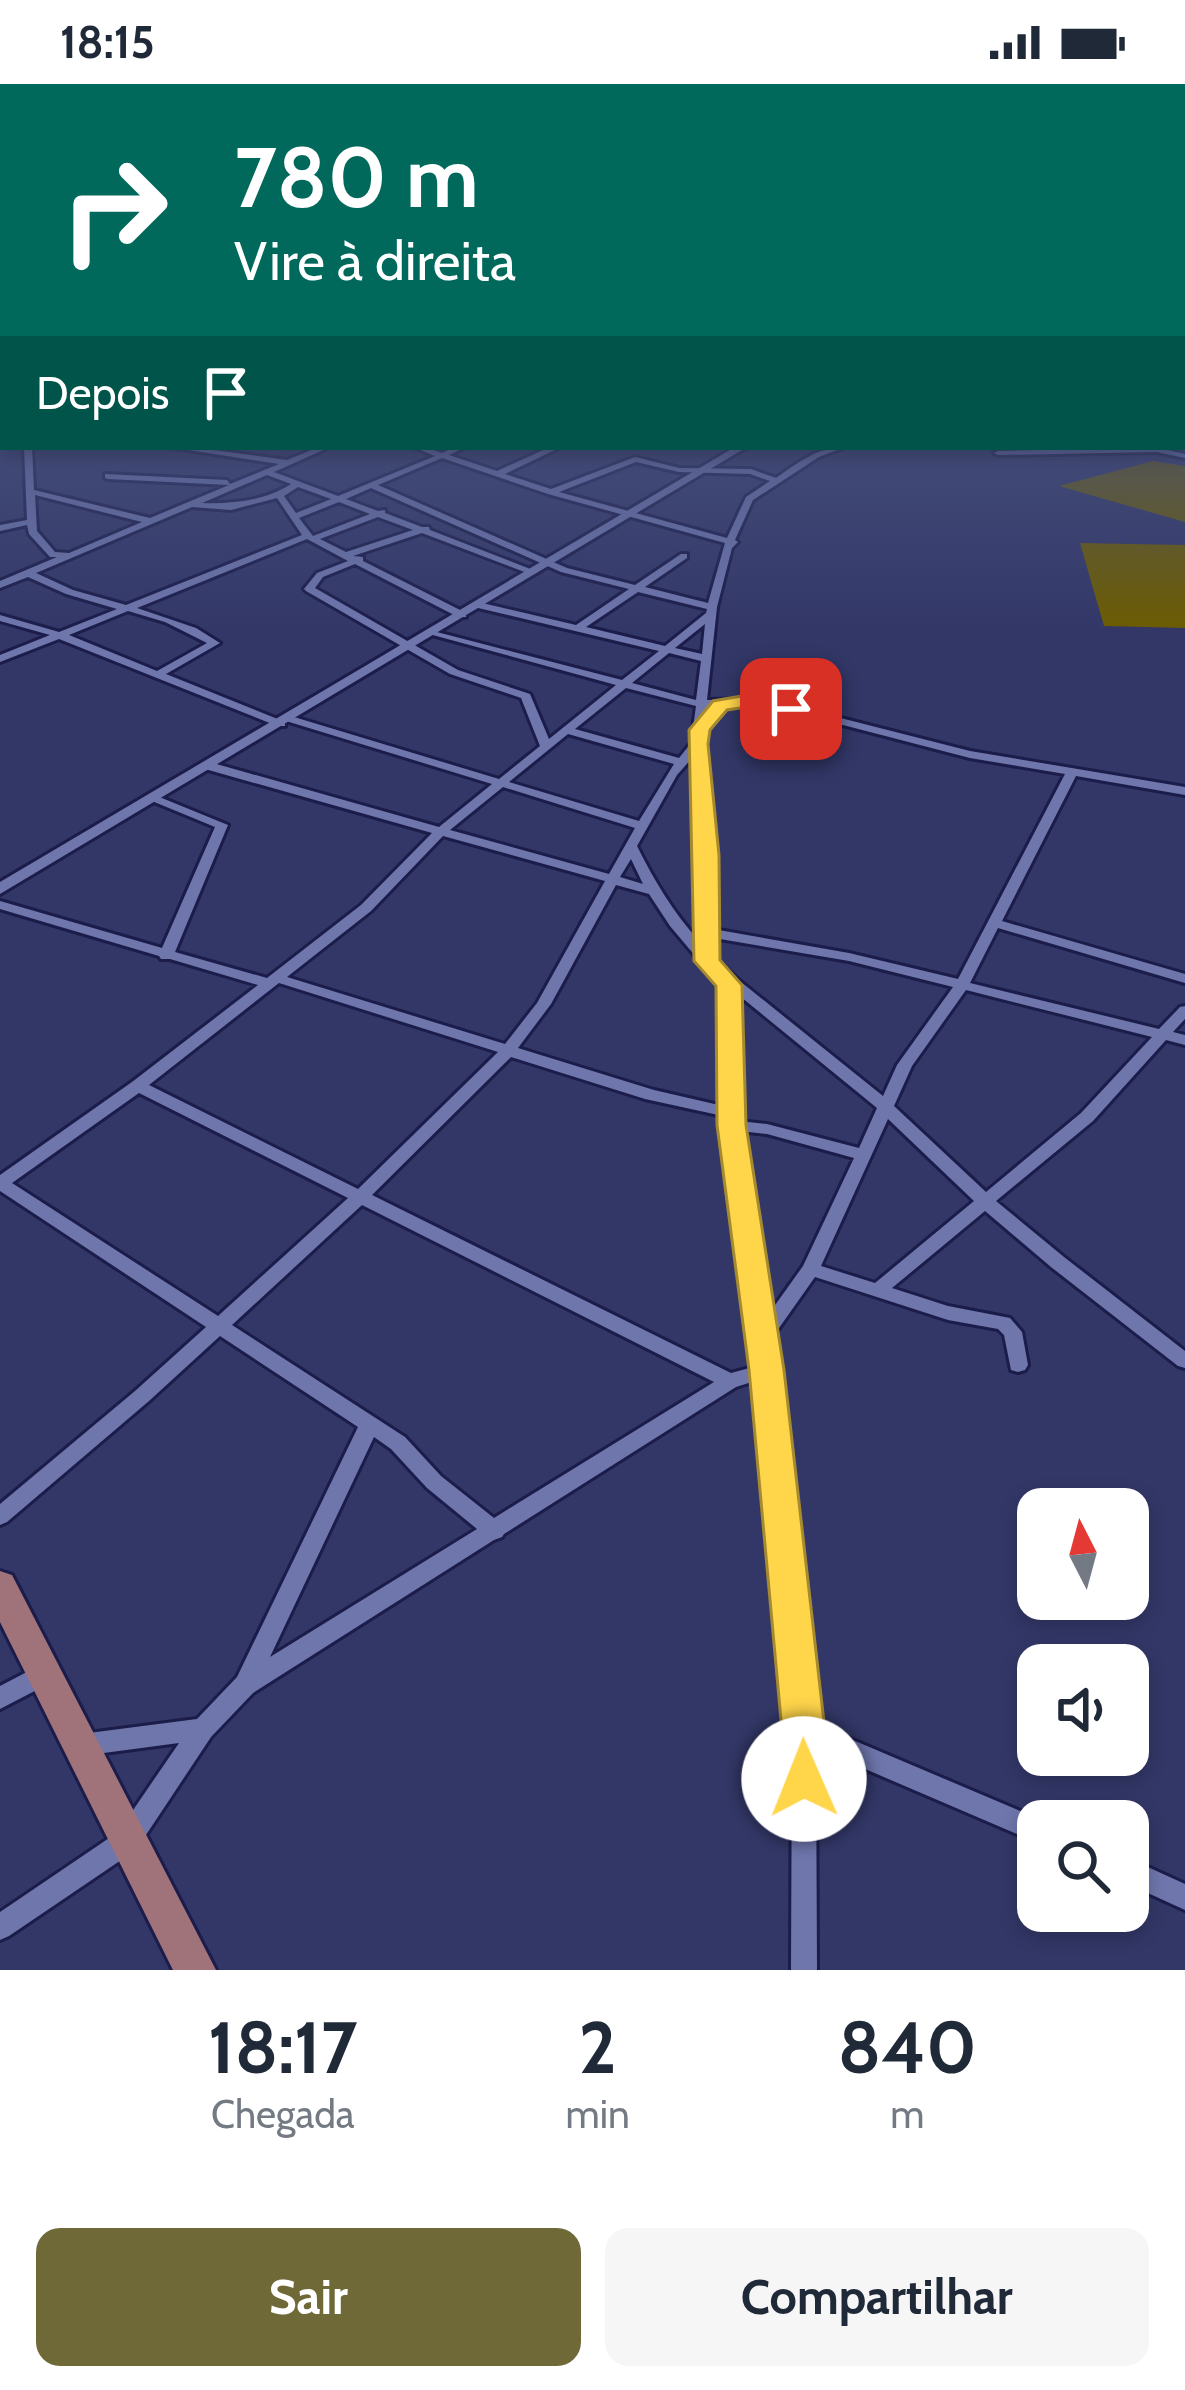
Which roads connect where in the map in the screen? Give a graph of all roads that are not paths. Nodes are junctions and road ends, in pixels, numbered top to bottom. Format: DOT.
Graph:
graph roads {
  1 [pos="29,455"];
  2 [pos="247,455"];
  3 [pos="305,455"];
  4 [pos="539,455"];
  5 [pos="729,455"];
  6 [pos="817,455"];
  7 [pos="443,456"];
  8 [pos="289,464"];
  9 [pos="267,472"];
  10 [pos="701,473"];
  11 [pos="496,474"];
  12 [pos="108,476"];
  13 [pos="778,481"];
  14 [pos="242,482"];
  15 [pos="298,483"];
  16 [pos="373,486"];
  17 [pos="32,492"];
  18 [pos="551,492"];
  19 [pos="342,498"];
  20 [pos="281,499"];
  21 [pos="190,504"];
  22 [pos="382,512"];
  23 [pos="628,514"];
  24 [pos="295,517"];
  25 [pos="149,521"];
  26 [pos="30,522"];
  27 [pos="0,528"];
  28 [pos="425,529"];
  29 [pos="310,537"];
  30 [pos="726,543"];
  31 [pos="355,556"];
  32 [pos="684,556"];
  33 [pos="53,558"];
  34 [pos="549,562"];
  35 [pos="533,572"];
  36 [pos="29,573"];
  37 [pos="0,585"];
  38 [pos="635,589"];
  39 [pos="132,605"];
  40 [pos="478,605"];
  41 [pos="711,611"];
  42 [pos="462,614"];
  43 [pos="0,618"];
  44 [pos="580,627"];
  45 [pos="433,632"];
  46 [pos="58,635"];
  47 [pos="412,645"];
  48 [pos="671,647"];
  49 [pos="703,658"];
  50 [pos="0,659"];
  51 [pos="157,675"];
  52 [pos="621,686"];
  53 [pos="700,704"];
  54 [pos="720,705"];
  55 [pos="286,722"];
  56 [pos="565,730"];
  57 [pos="699,737"];
  58 [pos="546,746"];
  59 [pos="682,762"];
  60 [pos="209,766"];
  61 [pos="1068,776"];
  62 [pos="501,782"];
  63 [pos="1185,790"];
  64 [pos="154,799"];
  65 [pos="642,826"];
  66 [pos="442,830"];
  67 [pos="631,846"];
  68 [pos="607,882"];
  69 [pos="0,889"];
  70 [pos="654,891"];
  71 [pos="0,905"];
  72 [pos="995,923"];
  73 [pos="710,933"];
  74 [pos="166,956"];
  75 [pos="707,961"];
  76 [pos="1185,979"];
  77 [pos="272,980"];
  78 [pos="729,985"];
  79 [pos="962,985"];
  80 [pos="1185,1010"];
  81 [pos="1164,1034"];
  82 [pos="1185,1040"];
  83 [pos="509,1050"];
  84 [pos="138,1086"];
  85 [pos="884,1106"];
  86 [pos="731,1119"];
  87 [pos="862,1154"];
  88 [pos="358,1198"];
  89 [pos="985,1201"];
  90 [pos="811,1269"];
  91 [pos="896,1280"];
  92 [pos="877,1292"];
  93 [pos="903,1300"];
  94 [pos="218,1322"];
  95 [pos="760,1340"];
  96 [pos="1185,1361"];
  97 [pos="1018,1365"];
  98 [pos="767,1370"];
  99 [pos="730,1381"];
  100 [pos="369,1426"];
  101 [pos="0,1516"];
  102 [pos="495,1531"];
  103 [pos="0,1586"];
  104 [pos="46,1673"];
  105 [pos="245,1685"];
  106 [pos="0,1698"];
  107 [pos="203,1729"];
  108 [pos="804,1731"];
  109 [pos="80,1745"];
  110 [pos="1017,1822"];
  111 [pos="127,1840"];
  112 [pos="1149,1881"];
  113 [pos="1185,1897"];
  114 [pos="0,1927"];
  115 [pos="195,1970"];
  116 [pos="804,1970"];
  1 -- 17 [label="street"];
  2 -- 8 [label="street"];
  3 -- 8 [label="street"];
  4 -- 11 [label="street"];
  5 -- 10 [label="street"];
  6 -- 13 [label="street"];
  7 -- 11 [label="street"];
  7 -- 16 [label="street"];
  8 -- 9 [label="street"];
  9 -- 14 [label="street"];
  9 -- 15 [label="street"];
  10 -- 13 [label="street"];
  10 -- 18 [label="street"];
  10 -- 23 [label="street"];
  11 -- 18 [label="street"];
  12 -- 14 [label="street"];
  13 -- 30 [label="street"];
  14 -- 21 [label="street"];
  15 -- 19 [label="street"];
  15 -- 20 [label="street"];
  16 -- 19 [label="street"];
  16 -- 34 [label="street"];
  17 -- 25 [label="street"];
  17 -- 26 [label="street"];
  18 -- 23 [label="street"];
  19 -- 22 [label="street"];
  19 -- 24 [label="street"];
  20 -- 21 [label="street"];
  20 -- 24 [label="street"];
  21 -- 25 [label="street"];
  22 -- 28 [label="street"];
  22 -- 29 [label="street"];
  23 -- 30 [label="street"];
  23 -- 34 [label="street"];
  24 -- 29 [label="street"];
  25 -- 33 [label="street"];
  26 -- 27 [label="street"];
  26 -- 33 [label="street"];
  28 -- 31 [label="street"];
  28 -- 35 [label="street"];
  29 -- 31 [label="street"];
  29 -- 39 [label="street"];
  30 -- 41 [label="street"];
  31 -- 42 [label="street"];
  31 -- 47 [label="street"];
  32 -- 38 [label="street"];
  33 -- 36 [label="street"];
  34 -- 35 [label="street"];
  34 -- 38 [label="street"];
  35 -- 40 [label="street"];
  36 -- 37 [label="street"];
  36 -- 39 [label="street"];
  38 -- 41 [label="street"];
  38 -- 44 [label="street"];
  39 -- 46 [label="street"];
  39 -- 51 [label="street"];
  40 -- 42 [label="street"];
  40 -- 44 [label="street"];
  41 -- 48 [label="street"];
  41 -- 49 [label="street"];
  42 -- 45 [label="street"];
  43 -- 46 [label="street"];
  44 -- 48 [label="street"];
  45 -- 47 [label="street"];
  45 -- 52 [label="street"];
  46 -- 50 [label="street"];
  46 -- 51 [label="street"];
  47 -- 55 [label="street"];
  47 -- 58 [label="street"];
  48 -- 49 [label="street"];
  48 -- 52 [label="street"];
  49 -- 53 [label="street"];
  51 -- 55 [label="street"];
  52 -- 53 [label="street"];
  52 -- 56 [label="street"];
  53 -- 54 [label="street"];
  53 -- 57 [label="street"];
  54 -- 57 [label="street"];
  54 -- 61 [label="street"];
  55 -- 60 [label="street"];
  55 -- 62 [label="street"];
  56 -- 58 [label="street"];
  56 -- 59 [label="street"];
  57 -- 59 [label="street"];
  57 -- 73 [label="street"];
  58 -- 62 [label="street"];
  59 -- 65 [label="street"];
  60 -- 64 [label="street"];
  60 -- 66 [label="street"];
  61 -- 63 [label="street"];
  61 -- 72 [label="street"];
  62 -- 65 [label="street"];
  62 -- 66 [label="street"];
  64 -- 69 [label="street"];
  64 -- 74 [label="street"];
  65 -- 67 [label="street"];
  66 -- 68 [label="street"];
  66 -- 77 [label="street"];
  67 -- 68 [label="street"];
  67 -- 70 [label="street"];
  68 -- 70 [label="street"];
  68 -- 83 [label="street"];
  70 -- 75 [label="street"];
  71 -- 74 [label="street"];
  72 -- 76 [label="street"];
  72 -- 79 [label="street"];
  73 -- 75 [label="street"];
  73 -- 79 [label="street"];
  74 -- 77 [label="street"];
  75 -- 78 [label="street"];
  77 -- 83 [label="street"];
  77 -- 84 [label="street"];
  78 -- 85 [label="street"];
  78 -- 86 [label="street"];
  79 -- 81 [label="street"];
  79 -- 85 [label="street"];
  80 -- 81 [label="street"];
  81 -- 82 [label="street"];
  81 -- 89 [label="street"];
  83 -- 86 [label="street"];
  83 -- 88 [label="street"];
  84 -- 88 [label="street"];
  84 -- 94 [label="street"];
  85 -- 87 [label="street"];
  85 -- 89 [label="street"];
  86 -- 87 [label="street"];
  86 -- 95 [label="street"];
  87 -- 90 [label="street"];
  88 -- 94 [label="street"];
  88 -- 99 [label="street"];
  89 -- 91 [label="street"];
  89 -- 96 [label="street"];
  90 -- 92 [label="street"];
  90 -- 95 [label="street"];
  91 -- 92 [label="street"];
  91 -- 93 [label="street"];
  92 -- 93 [label="street"];
  93 -- 97 [label="street"];
  94 -- 100 [label="street"];
  94 -- 101 [label="street"];
  95 -- 98 [label="street"];
  98 -- 99 [label="street"];
  98 -- 108 [label="street"];
  99 -- 102 [label="street"];
  100 -- 102 [label="street"];
  100 -- 105 [label="street"];
  102 -- 105 [label="street"];
  103 -- 104 [label="main road"];
  104 -- 106 [label="street"];
  104 -- 109 [label="main road"];
  105 -- 107 [label="street"];
  107 -- 109 [label="street"];
  107 -- 111 [label="street"];
  108 -- 110 [label="street"];
  108 -- 116 [label="street"];
  109 -- 111 [label="main road"];
  111 -- 114 [label="street"];
  111 -- 115 [label="main road"];
  112 -- 113 [label="street"];
}
